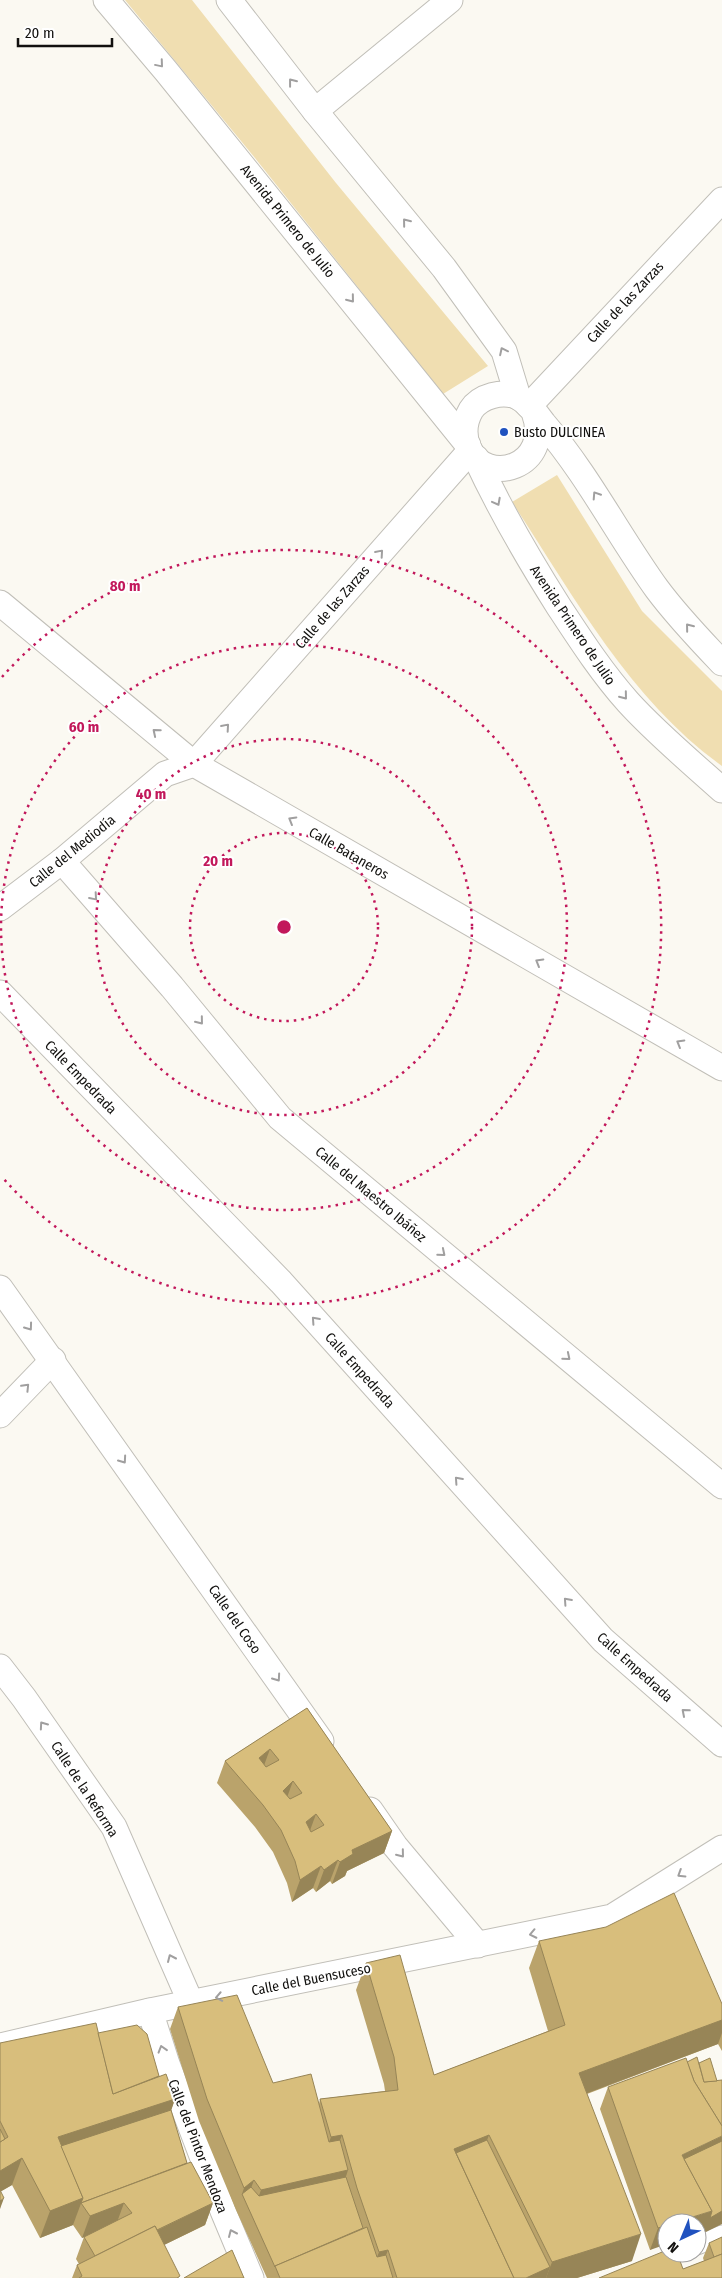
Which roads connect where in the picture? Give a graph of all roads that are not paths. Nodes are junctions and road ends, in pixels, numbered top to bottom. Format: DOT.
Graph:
graph roads {
  1 [pos="106,0"];
  2 [pos="229,0"];
  3 [pos="450,0"];
  4 [pos="315,111"];
  5 [pos="722,200"];
  6 [pos="527,405"];
  7 [pos="471,451"];
  8 [pos="0,603"];
  9 [pos="722,663"];
  10 [pos="194,764"];
  11 [pos="722,790"];
  12 [pos="62,861"];
  13 [pos="0,908"];
  14 [pos="0,992"];
  15 [pos="722,1068"];
  16 [pos="0,1288"];
  17 [pos="52,1360"];
  18 [pos="0,1415"];
  19 [pos="722,1486"];
  20 [pos="0,1667"];
  21 [pos="722,1744"];
  22 [pos="332,1757"];
  23 [pos="355,1789"];
  24 [pos="722,1848"];
  25 [pos="478,1945"];
  26 [pos="191,2003"];
  27 [pos="150,2011"];
  28 [pos="0,2046"];
  29 [pos="722,2235"];
  30 [pos="707,2240"];
  31 [pos="252,2278"];
  1 -- 7 [label="street, Avenida Primero de Julio, one-way"];
  4 -- 2 [label="street, one-way"];
  3 -- 4 [label="street"];
  6 -- 4 [label="street, one-way"];
  5 -- 6 [label="street, Calle de las Zarzas"];
  6 -- 7 [label="street"];
  6 -- 7 [label="street"];
  9 -- 6 [label="street, one-way"];
  10 -- 7 [label="street, Calle de las Zarzas, one-way"];
  7 -- 11 [label="street, Avenida Primero de Julio, one-way"];
  10 -- 8 [label="street, Calle Bataneros, one-way"];
  10 -- 12 [label="street, Calle del Mediodía"];
  15 -- 10 [label="street, Calle Bataneros, one-way"];
  12 -- 13 [label="street, Calle del Mediodía"];
  12 -- 19 [label="street, Calle del Maestro Ibáñez, one-way"];
  21 -- 14 [label="street, Calle Empedrada, one-way"];
  16 -- 17 [label="street, Calle del Coso, one-way"];
  18 -- 17 [label="street, one-way"];
  17 -- 22 [label="street, Calle del Coso, one-way"];
  26 -- 20 [label="street, Calle de la Reforma, one-way"];
  23 -- 25 [label="street, one-way"];
  24 -- 25 [label="street, Calle del Buensuceso, one-way"];
  25 -- 26 [label="street, Calle del Buensuceso, one-way"];
  26 -- 27 [label="street, Calle del Buensuceso"];
  27 -- 28 [label="street, Calle del Buensuceso"];
  31 -- 27 [label="street, Calle del Pintor Mendoza, one-way"];
  29 -- 30 [label="street"];
}
